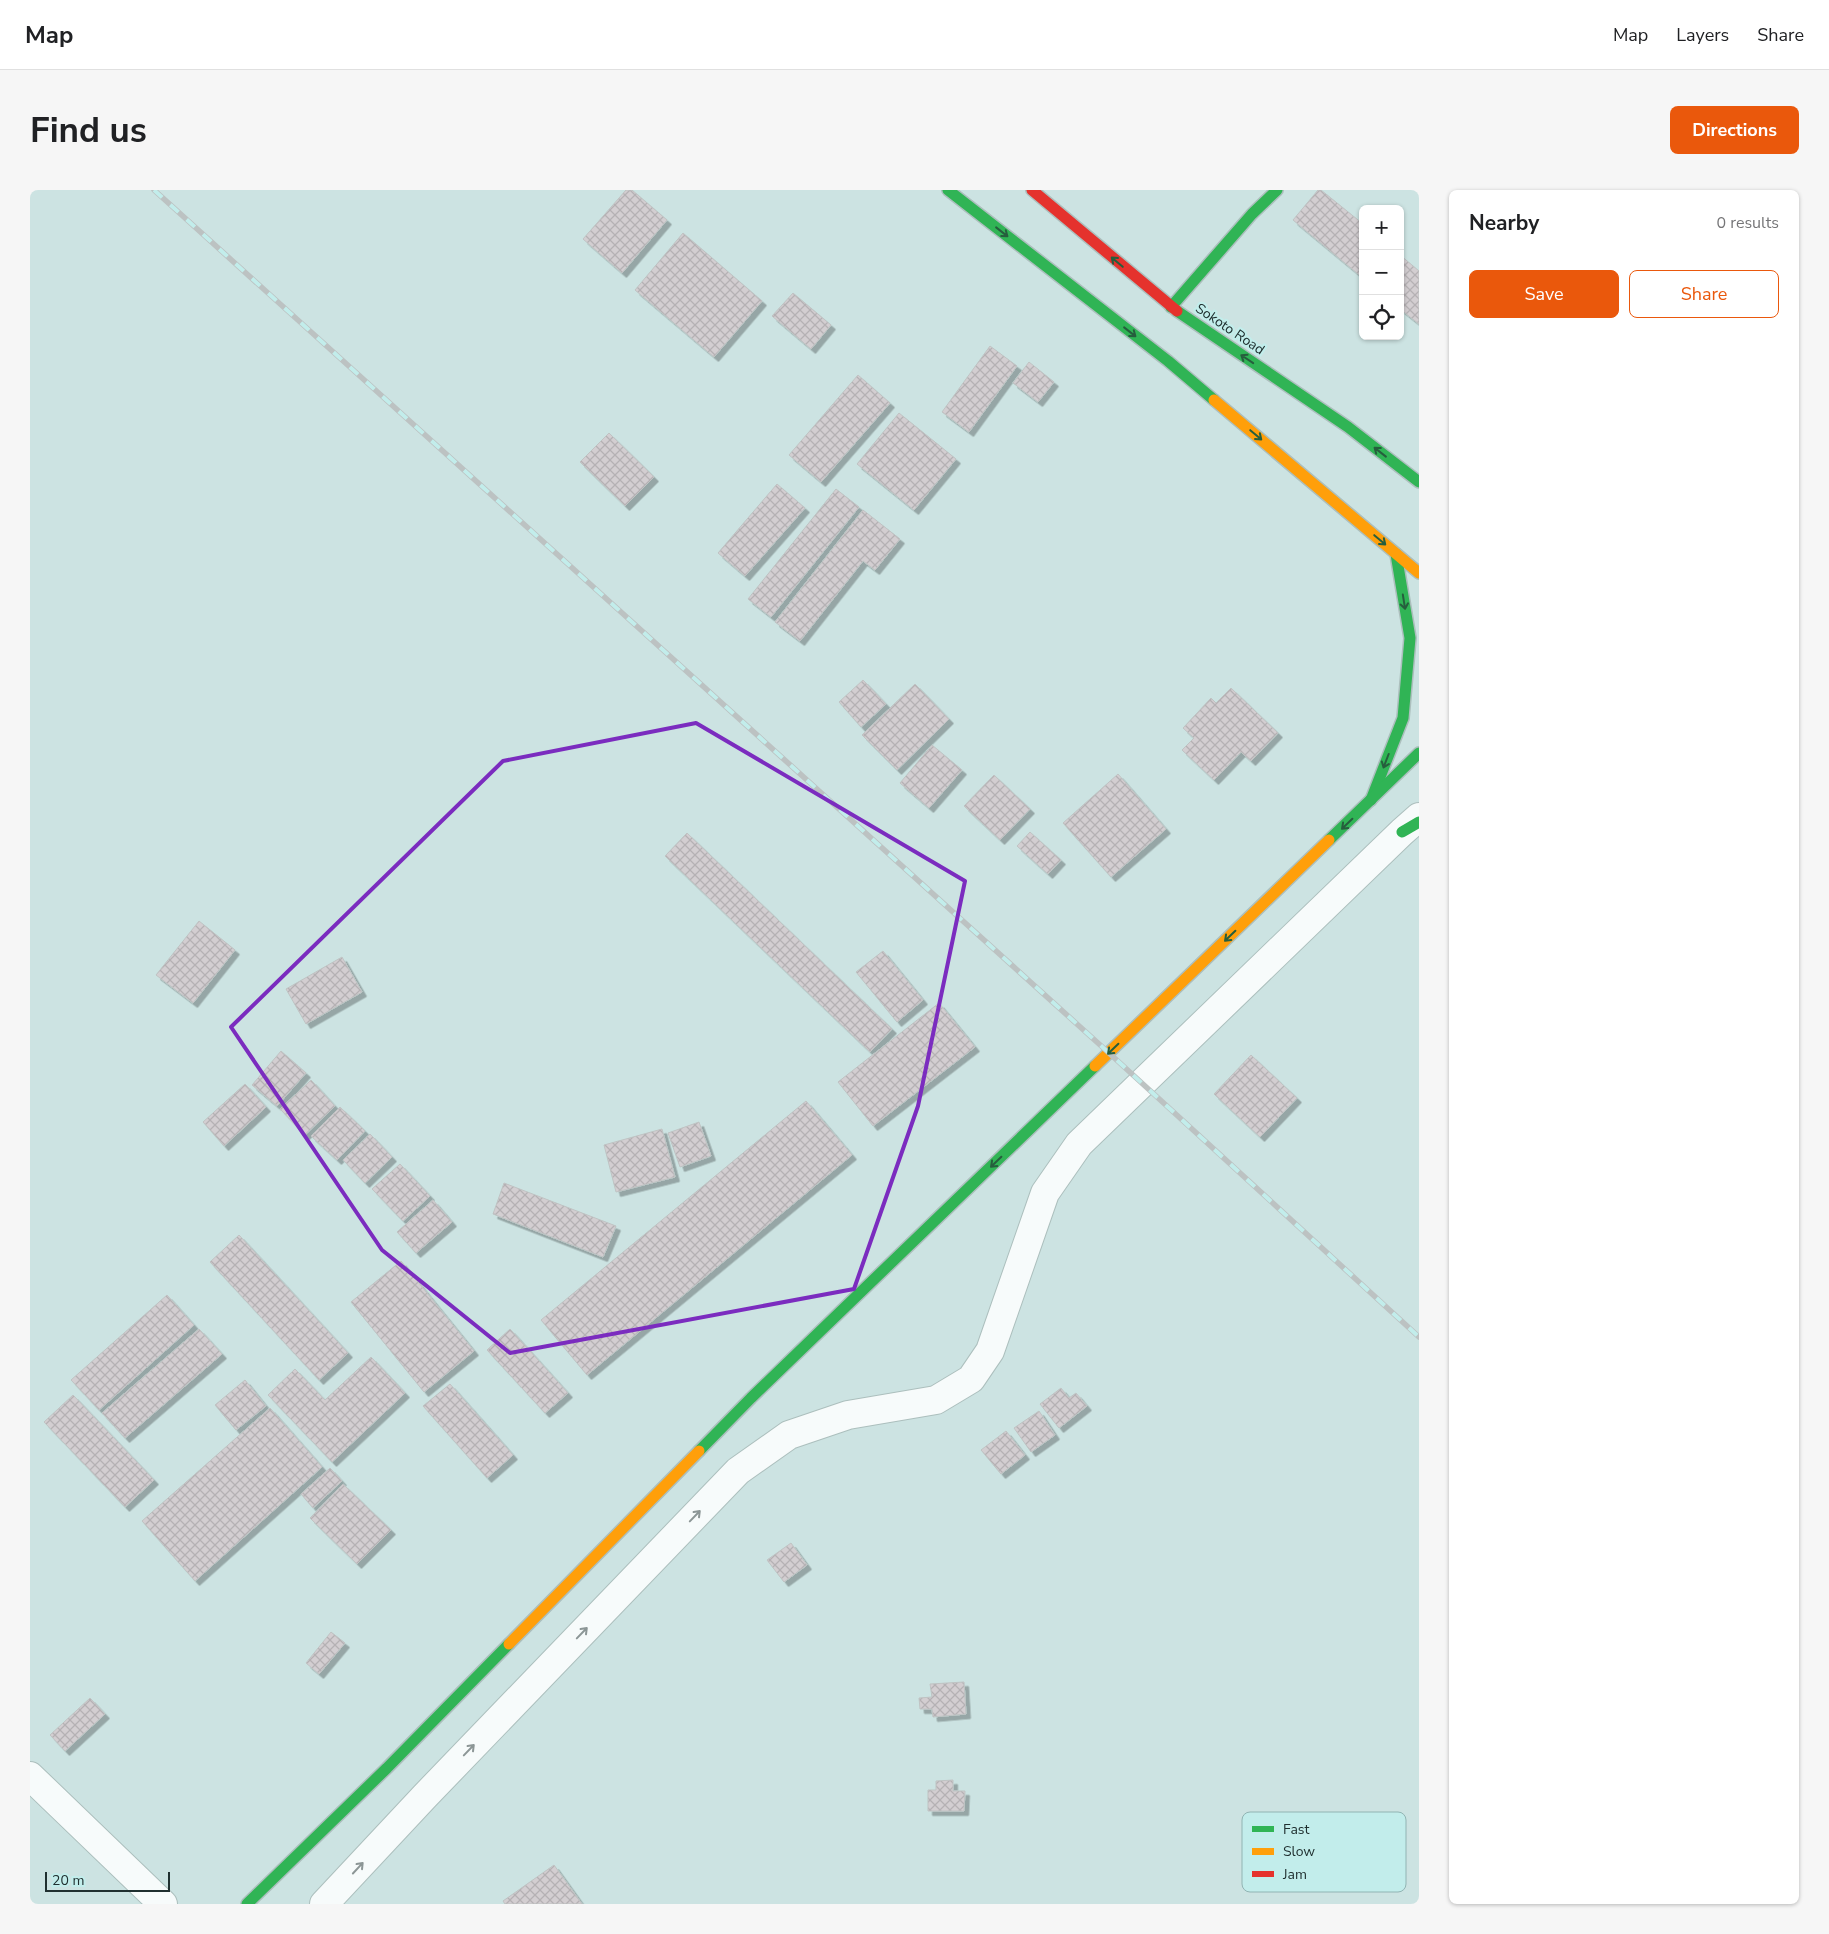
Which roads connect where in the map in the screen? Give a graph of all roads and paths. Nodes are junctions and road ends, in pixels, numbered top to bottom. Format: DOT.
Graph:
graph roads {
  1 [pos="948,190"];
  2 [pos="1032,190"];
  3 [pos="1277,190"];
  4 [pos="1171,307"];
  5 [pos="1419,482"];
  6 [pos="1396,554"];
  7 [pos="1419,573"];
  8 [pos="1419,753"];
  9 [pos="1371,800"];
  10 [pos="1413,824"];
  11 [pos="30,1776"];
  12 [pos="163,1904"];
  13 [pos="247,1904"];
  14 [pos="324,1904"];
  1 -- 6 [label="street, one-way"];
  4 -- 2 [label="street, Sokoto Road, one-way"];
  3 -- 4 [label="street"];
  5 -- 4 [label="street, Sokoto Road, one-way"];
  6 -- 7 [label="street"];
  6 -- 9 [label="street, one-way"];
  8 -- 9 [label="street"];
  9 -- 13 [label="street, one-way"];
  14 -- 10 [label="street, one-way"];
  11 -- 12 [label="street"];
}
